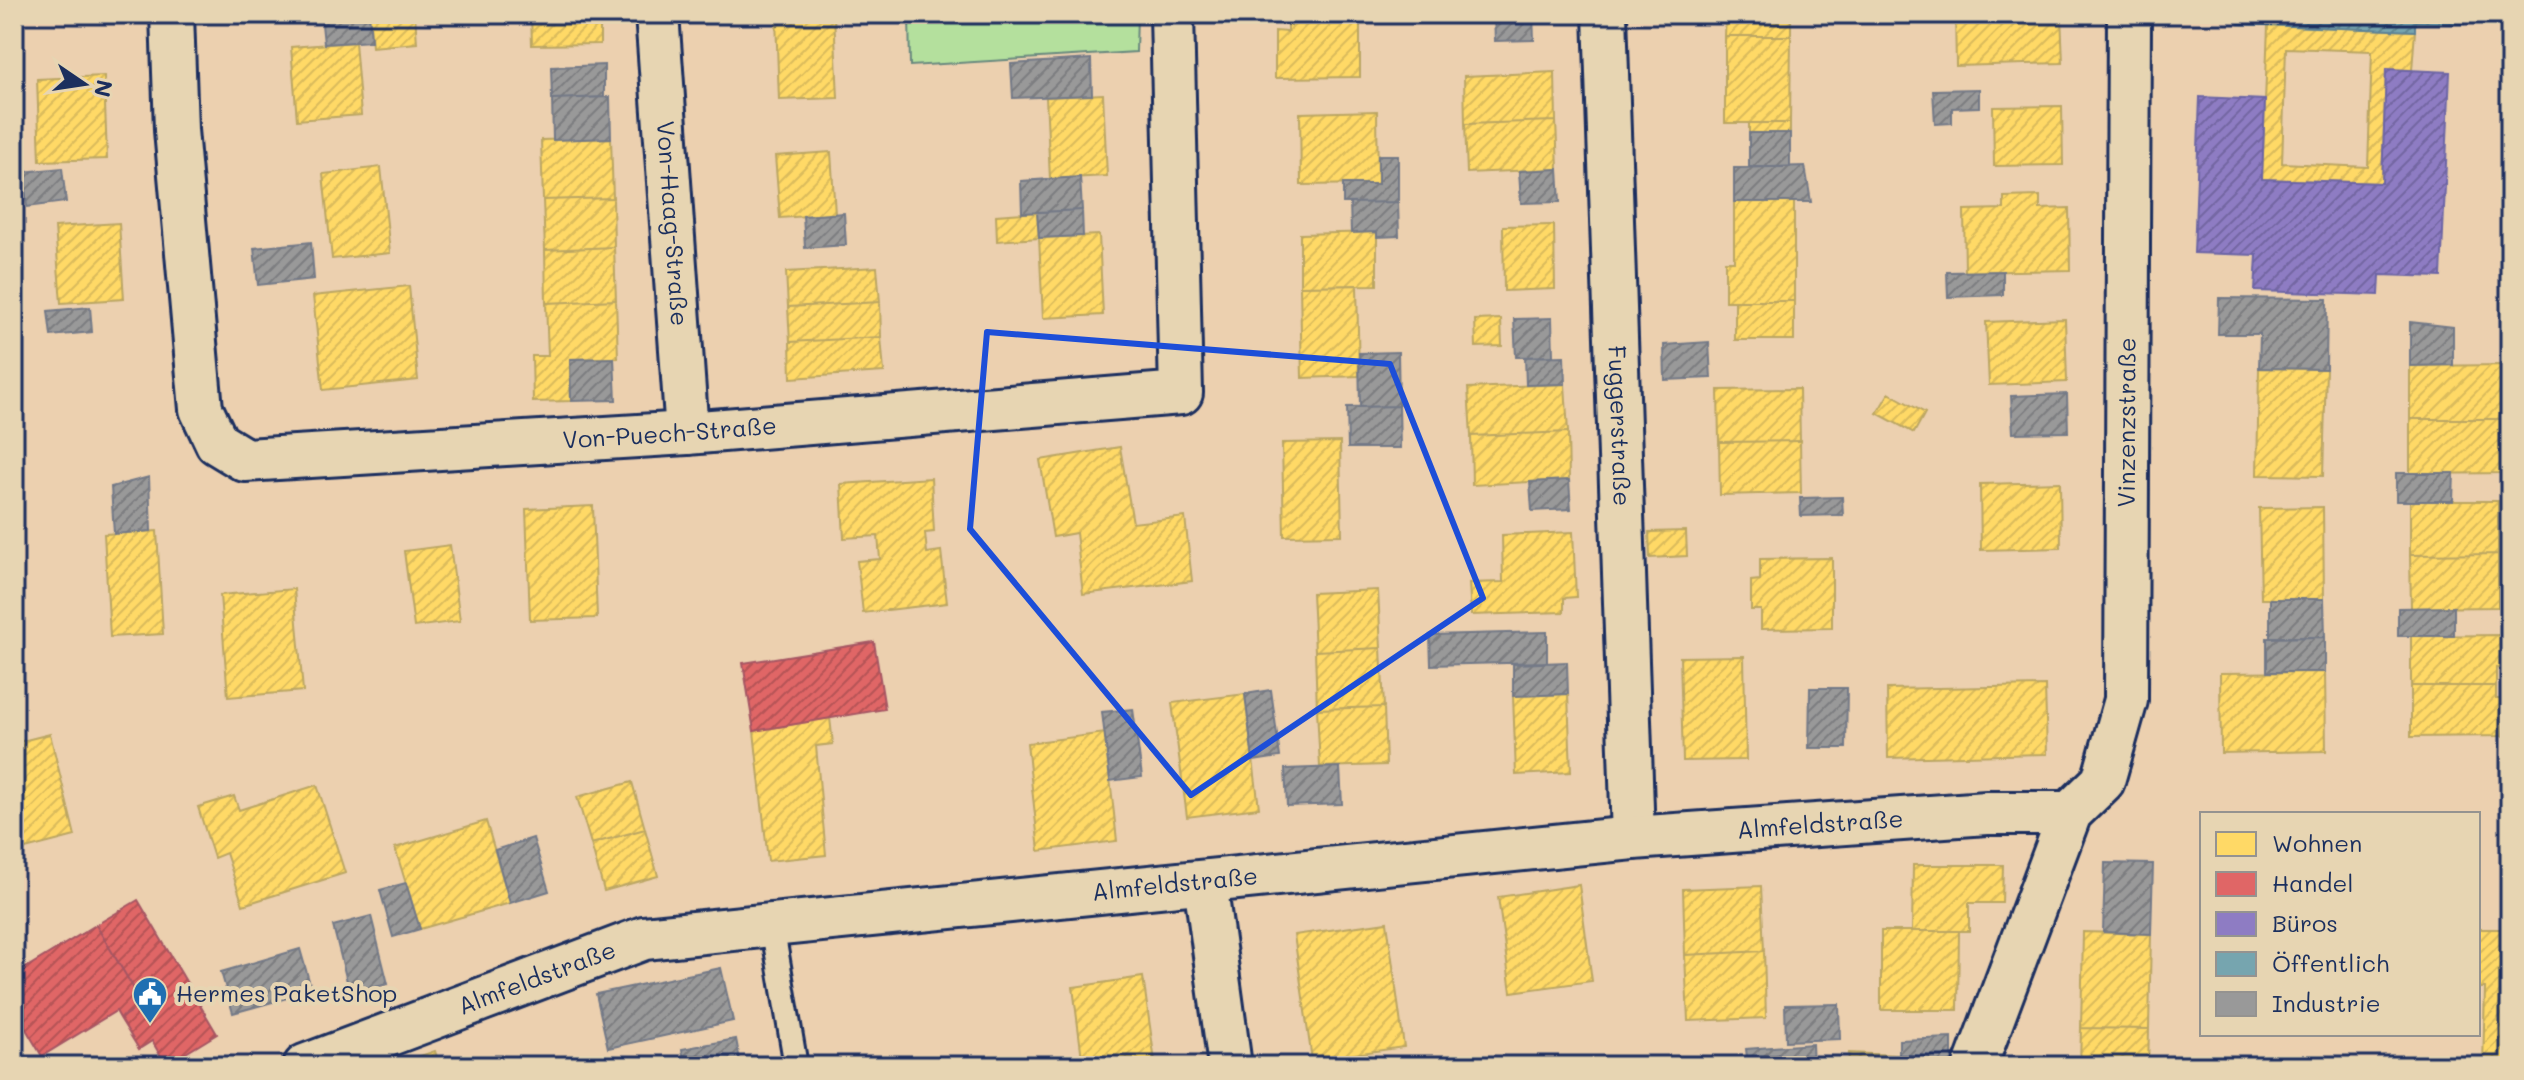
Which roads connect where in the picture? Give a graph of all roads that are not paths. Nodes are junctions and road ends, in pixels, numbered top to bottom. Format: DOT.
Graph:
graph roads {
  1 [pos="172,14"];
  2 [pos="657,14"];
  3 [pos="1172,14"];
  4 [pos="1605,14"];
  5 [pos="2129,14"];
  6 [pos="687,433"];
  7 [pos="2070,813"];
  8 [pos="1633,838"];
  9 [pos="1205,882"];
  10 [pos="772,925"];
  11 [pos="305,1066"];
  12 [pos="796,1066"];
  13 [pos="1230,1066"];
  14 [pos="1975,1066"];
  1 -- 6 [label="street, Von-Puech-Straße"];
  2 -- 6 [label="street, Von-Haag-Straße"];
  3 -- 6 [label="street, Von-Puech-Straße"];
  4 -- 8 [label="street, Fuggerstraße"];
  5 -- 7 [label="street, Vinzenzstraße"];
  7 -- 8 [label="street, Almfeldstraße"];
  7 -- 14 [label="street"];
  8 -- 9 [label="street, Almfeldstraße"];
  9 -- 10 [label="street, Almfeldstraße"];
  9 -- 13 [label="street"];
  10 -- 11 [label="street, Almfeldstraße"];
  10 -- 12 [label="lane"];
}
